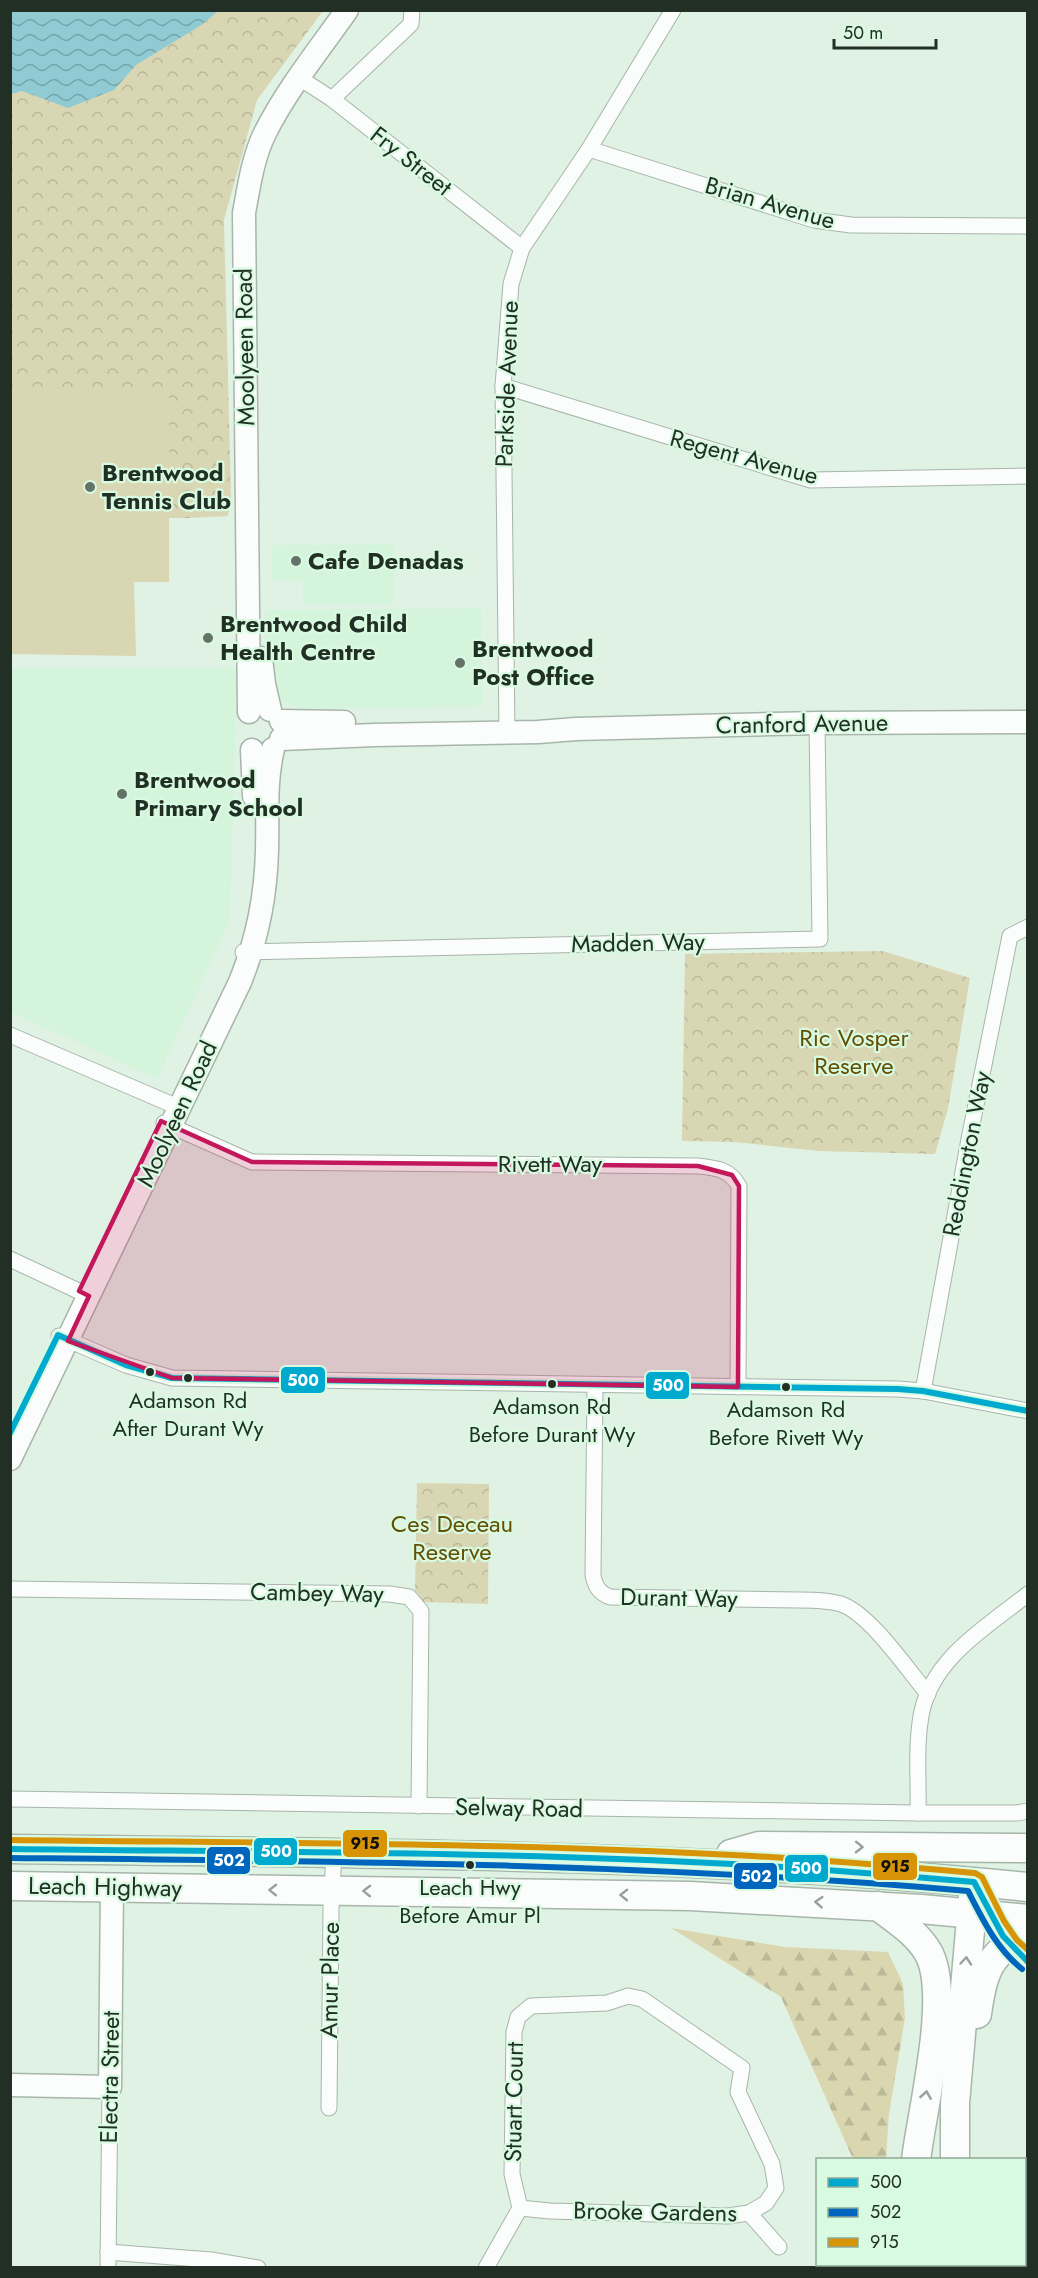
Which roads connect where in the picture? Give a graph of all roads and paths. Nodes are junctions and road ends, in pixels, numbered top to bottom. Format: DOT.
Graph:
graph roads {
  1 [pos="347,10"];
  2 [pos="360,10"];
  3 [pos="412,10"];
  4 [pos="673,10"];
  5 [pos="304,81"];
  6 [pos="332,99"];
  7 [pos="589,149"];
  8 [pos="1028,226"];
  9 [pos="522,249"];
  10 [pos="503,386"];
  11 [pos="1028,476"];
  12 [pos="1028,722"];
  13 [pos="817,723"];
  14 [pos="507,726"];
  15 [pos="268,730"];
  16 [pos="1028,927"];
  17 [pos="246,952"];
  18 [pos="10,1035"];
  19 [pos="170,1115"];
  20 [pos="10,1259"];
  21 [pos="84,1293"];
  22 [pos="63,1338"];
  23 [pos="595,1386"];
  24 [pos="738,1387"];
  25 [pos="923,1391"];
  26 [pos="1028,1411"];
  27 [pos="10,1434"];
  28 [pos="10,1459"];
  29 [pos="10,1589"];
  30 [pos="1028,1594"];
  31 [pos="928,1694"];
  32 [pos="10,1799"];
  33 [pos="419,1806"];
  34 [pos="1028,1811"];
  35 [pos="918,1813"];
  36 [pos="1028,1848"];
  37 [pos="10,1849"];
  38 [pos="334,1853"];
  39 [pos="699,1863"];
  40 [pos="974,1882"];
  41 [pos="10,1886"];
  42 [pos="112,1887"];
  43 [pos="1028,1887"];
  44 [pos="332,1891"];
  45 [pos="878,1906"];
  46 [pos="971,1914"];
  47 [pos="1028,1919"];
  48 [pos="1028,1936"];
  49 [pos="726,2057"];
  50 [pos="10,2085"];
  51 [pos="110,2087"];
  52 [pos="329,2108"];
  53 [pos="916,2158"];
  54 [pos="955,2158"];
  55 [pos="966,2158"];
  56 [pos="520,2208"];
  57 [pos="749,2213"];
  58 [pos="779,2247"];
  59 [pos="108,2252"];
  60 [pos="108,2268"];
  61 [pos="258,2268"];
  62 [pos="486,2268"];
  1 -- 5 [label="main road, Moolyeen Road"];
  2 -- 5 [label="main road, Moolyeen Road"];
  3 -- 6 [label="street"];
  4 -- 7 [label="street, Parkside Avenue"];
  5 -- 6 [label="street, Fry Street"];
  5 -- 15 [label="main road, Moolyeen Road"];
  6 -- 9 [label="street, Fry Street"];
  7 -- 8 [label="street, Brian Avenue"];
  7 -- 9 [label="street, Parkside Avenue"];
  9 -- 10 [label="street, Parkside Avenue"];
  10 -- 11 [label="street, Regent Avenue"];
  10 -- 14 [label="street, Parkside Avenue"];
  12 -- 13 [label="main road, Cranford Avenue"];
  13 -- 14 [label="main road, Cranford Avenue"];
  13 -- 17 [label="street, Madden Way"];
  14 -- 15 [label="main road, Cranford Avenue"];
  15 -- 17 [label="main road, Moolyeen Road"];
  16 -- 25 [label="street, Reddington Way"];
  17 -- 19 [label="main road, Moolyeen Road"];
  18 -- 19 [label="street, Rivett Way"];
  19 -- 21 [label="main road, Moolyeen Road"];
  19 -- 24 [label="street, Rivett Way"];
  20 -- 21 [label="street"];
  21 -- 22 [label="main road, Moolyeen Road"];
  22 -- 23 [label="street"];
  22 -- 27 [label="main road, Moolyeen Road"];
  22 -- 28 [label="main road, Moolyeen Road"];
  23 -- 24 [label="street"];
  23 -- 31 [label="street, Durant Way"];
  24 -- 25 [label="street"];
  25 -- 26 [label="street"];
  29 -- 33 [label="street, Cambey Way"];
  30 -- 31 [label="street"];
  31 -- 35 [label="street"];
  32 -- 33 [label="street, Selway Road"];
  33 -- 35 [label="street, Selway Road"];
  34 -- 35 [label="street, Selway Road"];
  39 -- 36 [label="highway, one-way"];
  37 -- 38 [label="highway, Leach Highway"];
  38 -- 39 [label="highway, Leach Highway"];
  38 -- 44 [label="street, Amur Place"];
  39 -- 40 [label="highway, Leach Highway"];
  40 -- 43 [label="highway, Leach Highway"];
  40 -- 46 [label="highway"];
  41 -- 42 [label="highway, Leach Highway"];
  44 -- 42 [label="highway, Leach Highway, one-way"];
  42 -- 51 [label="main road, Electra Street"];
  45 -- 44 [label="highway, Leach Highway, one-way"];
  44 -- 52 [label="street, Amur Place"];
  45 -- 46 [label="highway, Leach Highway"];
  53 -- 45 [label="highway, one-way"];
  46 -- 47 [label="highway, Leach Highway"];
  54 -- 46 [label="highway, one-way"];
  48 -- 55 [label="highway"];
  49 -- 56 [label="street, Stuart Court"];
  49 -- 57 [label="street, Brooke Gardens"];
  50 -- 51 [label="main road"];
  51 -- 59 [label="street, Electra Street"];
  56 -- 57 [label="street, Brooke Gardens"];
  56 -- 62 [label="street"];
  57 -- 58 [label="street"];
  59 -- 60 [label="street, Electra Street"];
  59 -- 61 [label="street"];
}
